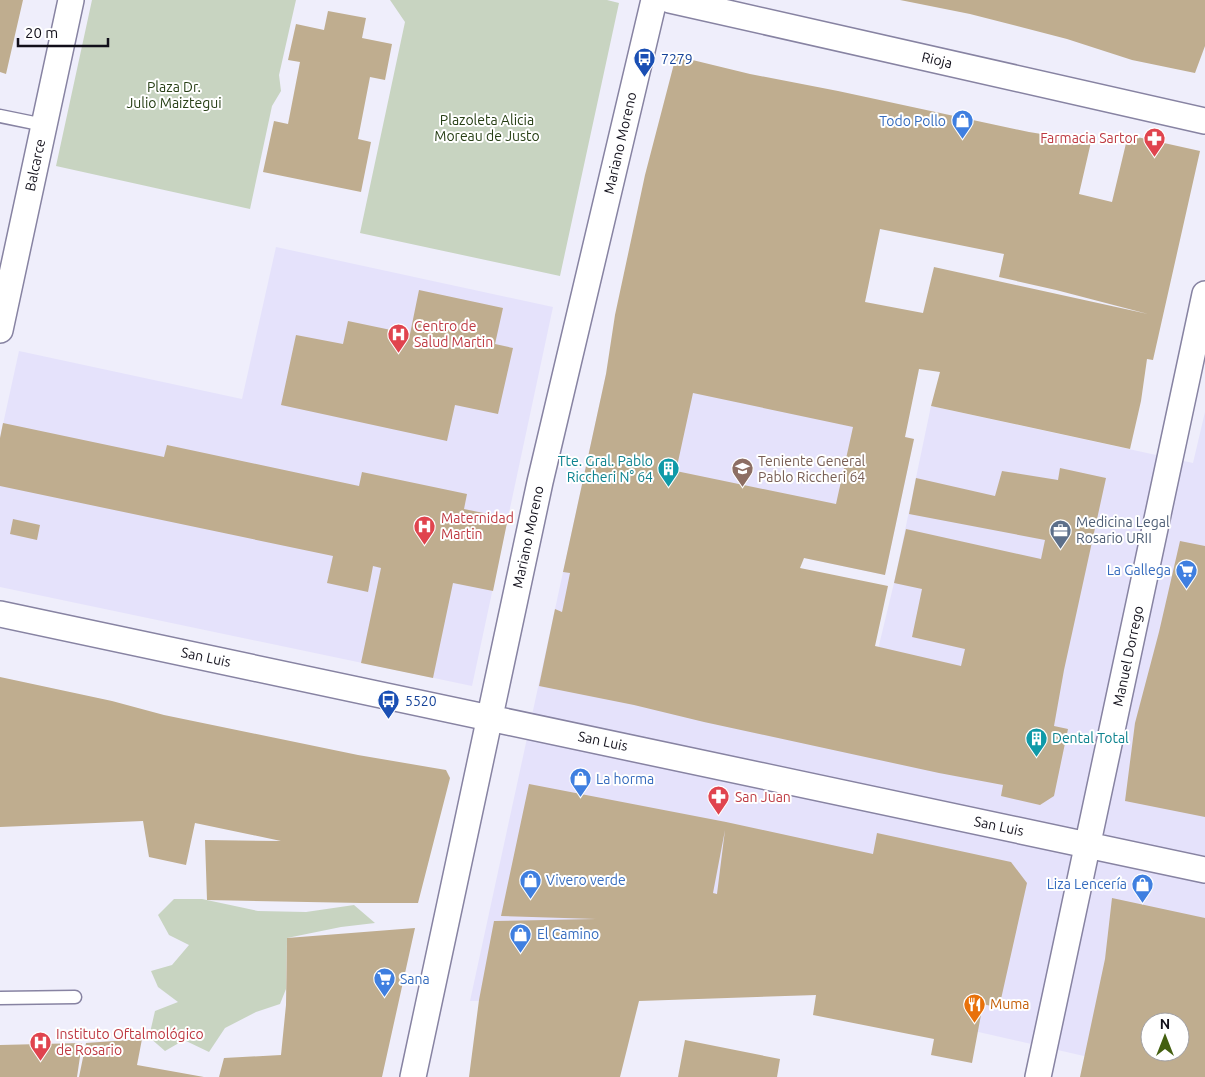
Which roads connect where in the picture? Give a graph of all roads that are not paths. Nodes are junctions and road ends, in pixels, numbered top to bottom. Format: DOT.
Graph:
graph roads {
  1 [pos="70,0"];
  2 [pos="654,0"];
  3 [pos="670,0"];
  4 [pos="0,116"];
  5 [pos="1205,121"];
  6 [pos="44,125"];
  7 [pos="1205,294"];
  8 [pos="0,330"];
  9 [pos="0,614"];
  10 [pos="490,717"];
  11 [pos="1087,845"];
  12 [pos="1205,870"];
  13 [pos="75,997"];
  14 [pos="0,998"];
  15 [pos="413,1077"];
  16 [pos="1038,1077"];
  1 -- 6 [label="street, Balcarce"];
  2 -- 10 [label="street, Mariano Moreno"];
  3 -- 5 [label="street, Rioja"];
  4 -- 6 [label="lane"];
  6 -- 8 [label="street, Balcarce"];
  7 -- 11 [label="street, Manuel Dorrego"];
  9 -- 10 [label="street, San Luis"];
  10 -- 11 [label="street, San Luis"];
  10 -- 15 [label="street, Mariano Moreno"];
  11 -- 12 [label="street, San Luis"];
  11 -- 16 [label="street, Manuel Dorrego"];
  13 -- 14 [label="lane"];
}
